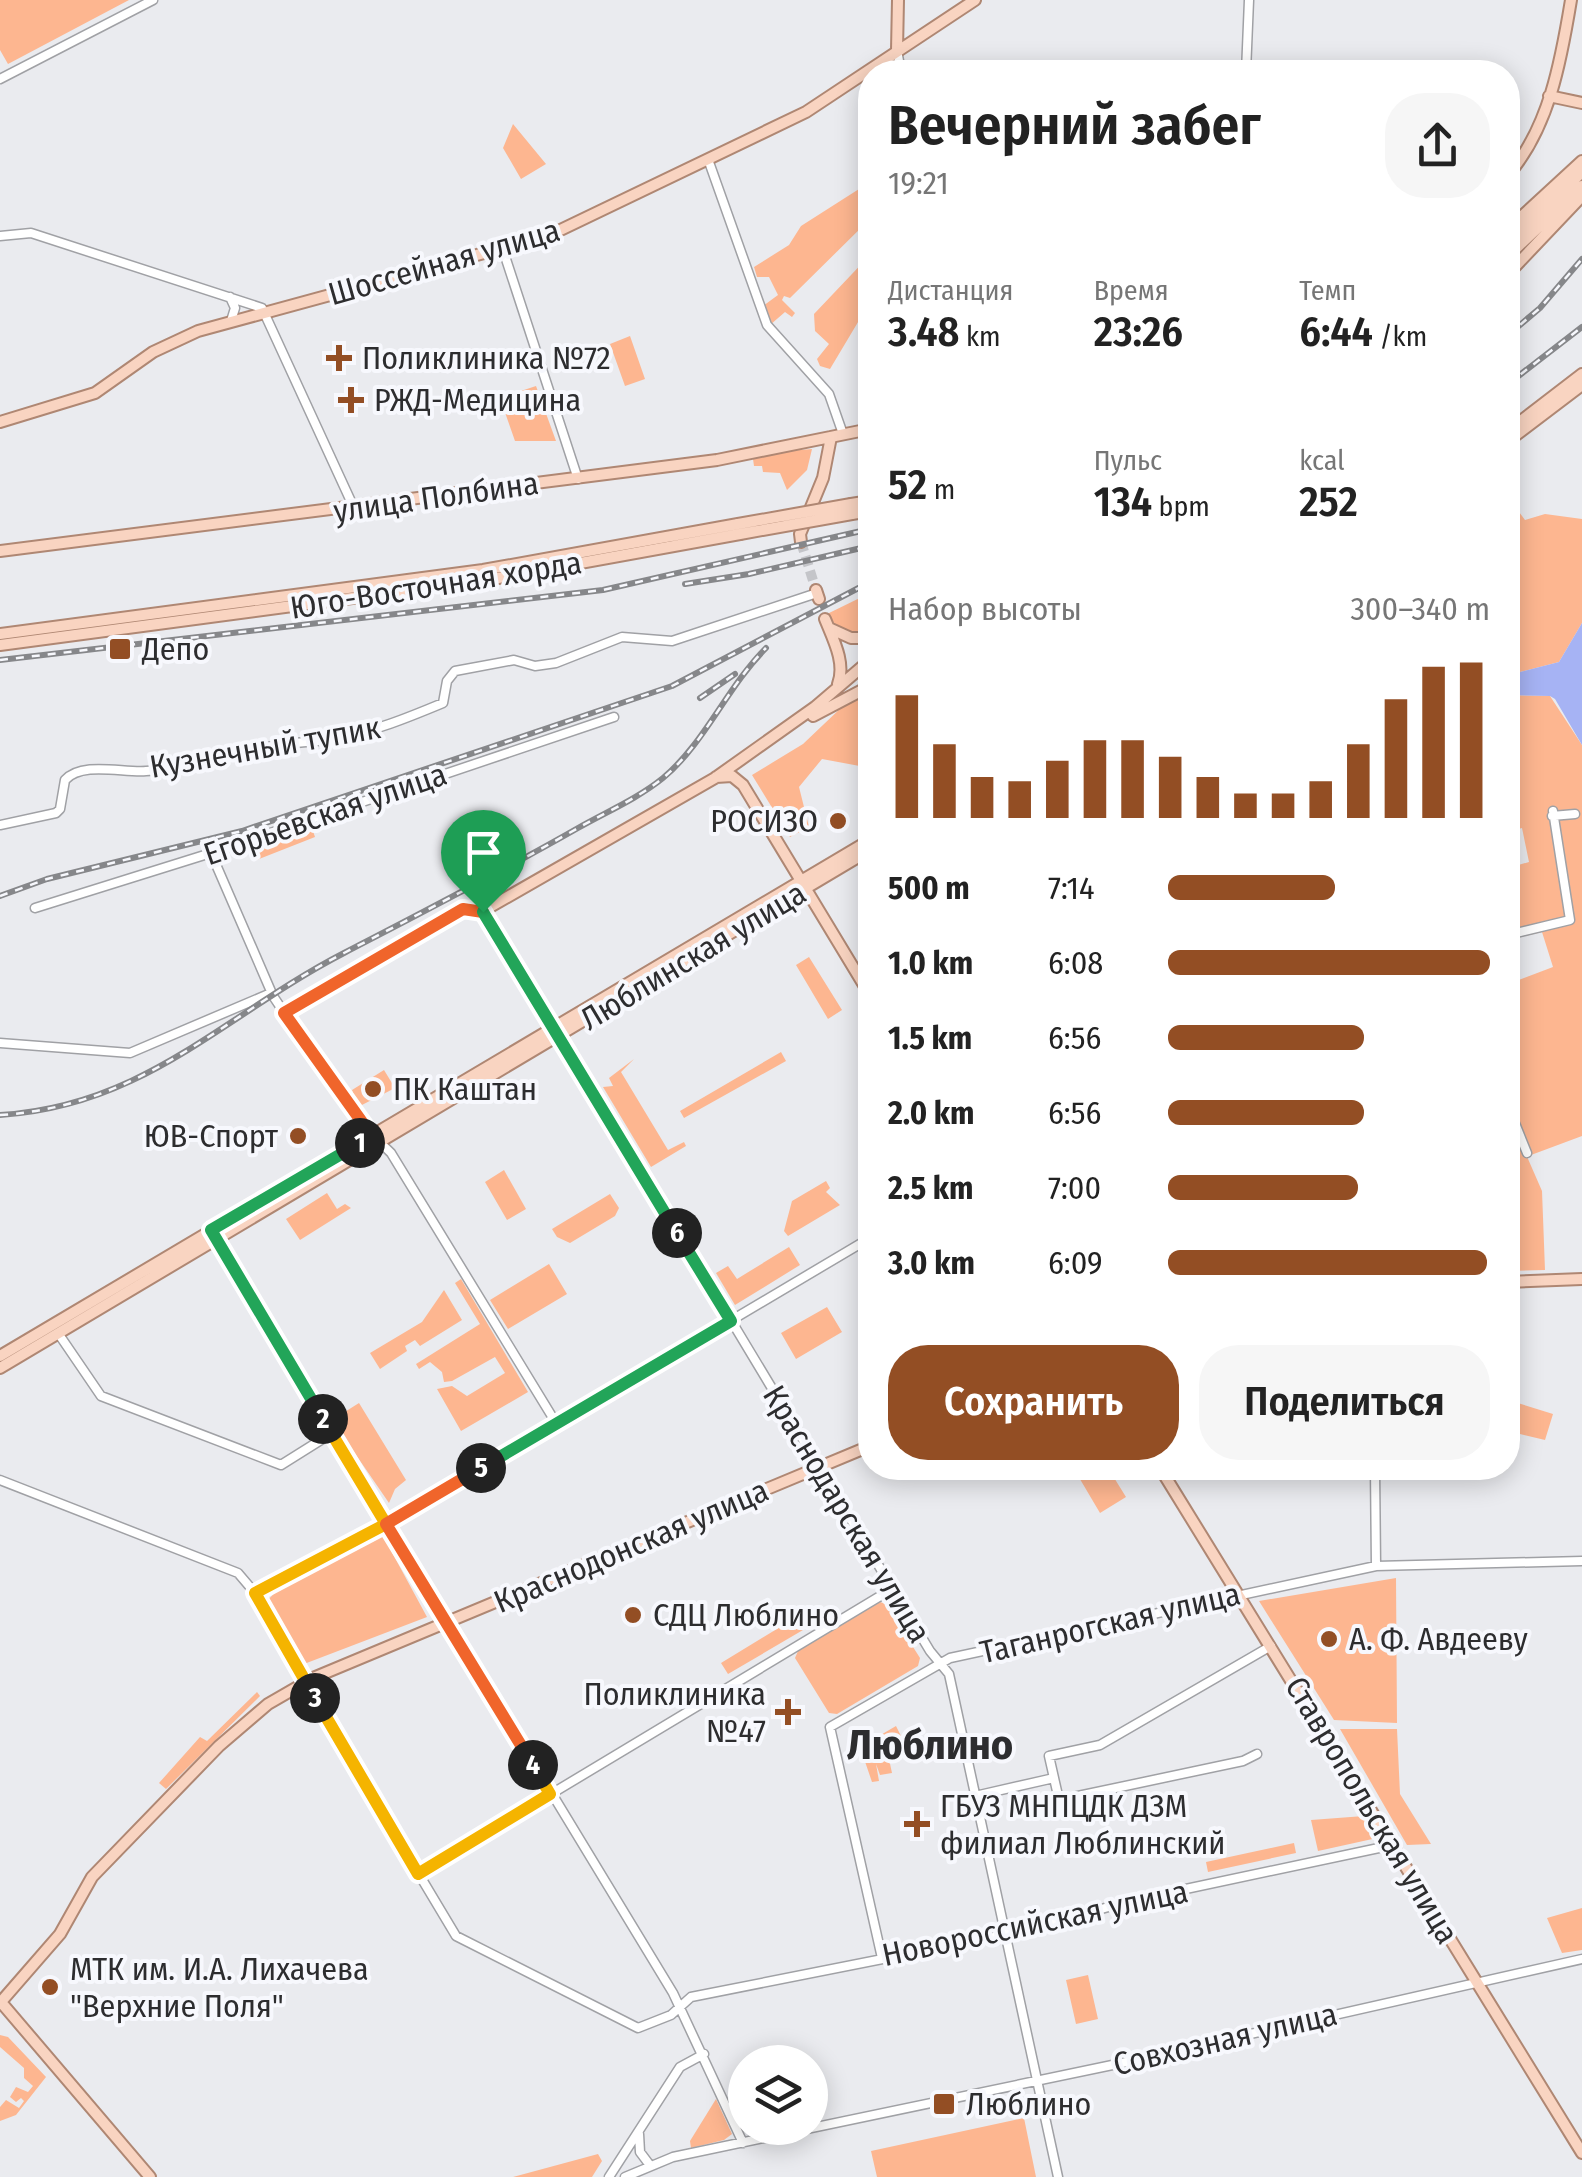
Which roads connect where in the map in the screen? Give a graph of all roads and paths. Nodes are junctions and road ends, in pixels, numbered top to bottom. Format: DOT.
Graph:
graph roads {
  1 [pos="154,0"];
  2 [pos="898,0"];
  3 [pos="975,0"];
  4 [pos="1249,0"];
  5 [pos="1571,0"];
  6 [pos="896,50"];
  7 [pos="881,60"];
  8 [pos="898,60"];
  9 [pos="1246,60"];
  10 [pos="858,76"];
  11 [pos="0,79"];
  12 [pos="1550,96"];
  13 [pos="1582,103"];
  14 [pos="1520,158"];
  15 [pos="1582,161"];
  16 [pos="709,162"];
  17 [pos="1582,172"];
  18 [pos="1582,186"];
  19 [pos="1582,196"];
  20 [pos="1520,218"];
  21 [pos="1520,231"];
  22 [pos="0,236"];
  23 [pos="1520,245"];
  24 [pos="503,250"];
  25 [pos="1520,261"];
  26 [pos="230,297"];
  27 [pos="267,313"];
  28 [pos="231,321"];
  29 [pos="1582,374"];
  30 [pos="1582,385"];
  31 [pos="0,422"];
  32 [pos="1520,422"];
  33 [pos="858,432"];
  34 [pos="1520,433"];
  35 [pos="837,436"];
  36 [pos="578,478"];
  37 [pos="858,506"];
  38 [pos="354,508"];
  39 [pos="852,509"];
  40 [pos="858,510"];
  41 [pos="739,529"];
  42 [pos="801,538"];
  43 [pos="0,551"];
  44 [pos="817,594"];
  45 [pos="0,634"];
  46 [pos="851,638"];
  47 [pos="858,638"];
  48 [pos="0,645"];
  49 [pos="838,652"];
  50 [pos="858,670"];
  51 [pos="834,690"];
  52 [pos="858,692"];
  53 [pos="614,717"];
  54 [pos="715,778"];
  55 [pos="743,785"];
  56 [pos="1575,814"];
  57 [pos="0,824"];
  58 [pos="858,848"];
  59 [pos="212,853"];
  60 [pos="858,856"];
  61 [pos="803,885"];
  62 [pos="34,908"];
  63 [pos="483,912"];
  64 [pos="1520,932"];
  65 [pos="858,975"];
  66 [pos="271,993"];
  67 [pos="284,1013"];
  68 [pos="557,1032"];
  69 [pos="0,1043"];
  70 [pos="1520,1134"];
  71 [pos="376,1139"];
  72 [pos="1528,1153"];
  73 [pos="214,1235"];
  74 [pos="858,1245"];
  75 [pos="1582,1279"];
  76 [pos="1520,1282"];
  77 [pos="731,1321"];
  78 [pos="58,1333"];
  79 [pos="0,1356"];
  80 [pos="0,1368"];
  81 [pos="556,1423"];
  82 [pos="332,1433"];
  83 [pos="858,1451"];
  84 [pos="819,1467"];
  85 [pos="0,1480"];
  86 [pos="1168,1480"];
  87 [pos="1375,1480"];
  88 [pos="386,1524"];
  89 [pos="1582,1560"];
  90 [pos="1376,1566"];
  91 [pos="892,1589"];
  92 [pos="255,1593"];
  93 [pos="1240,1595"];
  94 [pos="446,1624"];
  95 [pos="1272,1646"];
  96 [pos="940,1662"];
  97 [pos="305,1682"];
  98 [pos="1257,1754"];
  99 [pos="1054,1778"];
  100 [pos="550,1794"];
  101 [pos="975,1796"];
  102 [pos="1393,1845"];
  103 [pos="418,1874"];
  104 [pos="1005,1932"];
  105 [pos="882,1958"];
  106 [pos="1582,1958"];
  107 [pos="1477,1983"];
  108 [pos="0,2002"];
  109 [pos="680,2006"];
  110 [pos="704,2054"];
  111 [pos="1038,2080"];
  112 [pos="728,2107"];
  113 [pos="828,2125"];
  114 [pos="640,2130"];
  115 [pos="735,2145"];
  116 [pos="1582,2153"];
  117 [pos="648,2164"];
  118 [pos="150,2177"];
  119 [pos="608,2177"];
  120 [pos="625,2177"];
  121 [pos="1058,2177"];
  1 -- 11 [label="street"];
  2 -- 6 [label="main road"];
  3 -- 6 [label="main road, Шоссейная улица"];
  4 -- 9 [label="street"];
  5 -- 12 [label="main road"];
  6 -- 7 [label="main road, Шоссейная улица"];
  6 -- 8 [label="street"];
  10 -- 16 [label="main road, Шоссейная улица"];
  12 -- 13 [label="main road"];
  12 -- 14 [label="main road"];
  15 -- 20 [label="main road"];
  16 -- 24 [label="main road, Шоссейная улица"];
  16 -- 35 [label="street"];
  17 -- 21 [label="main road"];
  18 -- 23 [label="main road"];
  19 -- 25 [label="main road"];
  22 -- 26 [label="street"];
  24 -- 27 [label="main road, Шоссейная улица"];
  24 -- 36 [label="street"];
  26 -- 27 [label="street"];
  26 -- 28 [label="street"];
  27 -- 28 [label="main road, Шоссейная улица"];
  27 -- 38 [label="street"];
  28 -- 31 [label="main road, Шоссейная улица"];
  29 -- 32 [label="main road"];
  30 -- 34 [label="main road"];
  33 -- 35 [label="main road, улица Полбина"];
  35 -- 36 [label="main road, улица Полбина"];
  35 -- 42 [label="main road"];
  36 -- 38 [label="main road, улица Полбина"];
  37 -- 39 [label="main road, Юго-Восточная хорда"];
  38 -- 43 [label="main road, улица Полбина"];
  39 -- 40 [label="main road, Юго-Восточная хорда"];
  39 -- 41 [label="main road, Юго-Восточная хорда, bridge"];
  41 -- 45 [label="main road, Юго-Восточная хорда"];
  41 -- 48 [label="main road, Юго-Восточная хорда"];
  44 -- 57 [label="street, Кузнечный тупик"];
  46 -- 47 [label="main road"];
  46 -- 49 [label="street"];
  46 -- 49 [label="main road"];
  49 -- 51 [label="main road"];
  50 -- 51 [label="main road"];
  51 -- 54 [label="main road"];
  52 -- 55 [label="main road"];
  53 -- 59 [label="street, Егорьевская улица"];
  54 -- 55 [label="main road"];
  54 -- 63 [label="main road"];
  55 -- 61 [label="main road"];
  56 -- 64 [label="street"];
  58 -- 61 [label="main road, Люблинская улица"];
  59 -- 62 [label="street, Егорьевская улица"];
  59 -- 66 [label="street"];
  60 -- 61 [label="main road, Люблинская улица"];
  61 -- 65 [label="main road"];
  61 -- 68 [label="main road, Люблинская улица"];
  63 -- 67 [label="street"];
  63 -- 68 [label="main road, Краснодарская улица"];
  66 -- 67 [label="street"];
  66 -- 69 [label="street"];
  67 -- 71 [label="street"];
  68 -- 71 [label="main road, Люблинская улица"];
  68 -- 77 [label="street, Краснодарская улица"];
  70 -- 72 [label="street"];
  71 -- 73 [label="main road, Люблинская улица"];
  71 -- 81 [label="street"];
  73 -- 78 [label="main road, Люблинская улица"];
  73 -- 79 [label="main road, Люблинская улица"];
  73 -- 82 [label="street"];
  74 -- 77 [label="street"];
  75 -- 76 [label="main road"];
  77 -- 81 [label="street"];
  77 -- 84 [label="street, Краснодарская улица"];
  78 -- 80 [label="main road, Люблинская улица"];
  78 -- 82 [label="street"];
  81 -- 88 [label="street"];
  82 -- 88 [label="street"];
  83 -- 84 [label="main road, Краснодонская улица"];
  84 -- 91 [label="street, Краснодарская улица"];
  84 -- 94 [label="main road, Краснодонская улица"];
  85 -- 92 [label="street"];
  86 -- 93 [label="main road, Ставропольская улица"];
  87 -- 90 [label="street"];
  88 -- 92 [label="street"];
  88 -- 94 [label="street"];
  89 -- 90 [label="street, Таганрогская улица"];
  90 -- 93 [label="street, Таганрогская улица"];
  91 -- 96 [label="street, Краснодарская улица"];
  91 -- 100 [label="street"];
  92 -- 97 [label="street"];
  93 -- 95 [label="main road, Ставропольская улица"];
  93 -- 96 [label="street, Таганрогская улица"];
  94 -- 97 [label="main road, Краснодонская улица"];
  94 -- 100 [label="street"];
  95 -- 99 [label="street"];
  95 -- 102 [label="main road, Ставропольская улица"];
  96 -- 101 [label="street, Краснодарская улица"];
  96 -- 105 [label="street, Таганрогская улица"];
  97 -- 103 [label="street"];
  97 -- 108 [label="main road, Краснодонская улица"];
  98 -- 99 [label="street"];
  99 -- 101 [label="street"];
  100 -- 103 [label="street"];
  100 -- 109 [label="street"];
  101 -- 104 [label="street, Краснодарская улица"];
  102 -- 104 [label="street, Новороссийская улица"];
  102 -- 107 [label="main road, Ставропольская улица"];
  103 -- 109 [label="street"];
  104 -- 105 [label="street, Новороссийская улица"];
  104 -- 111 [label="street, Краснодарская улица"];
  105 -- 109 [label="street, Новороссийская улица"];
  106 -- 107 [label="street, Совхозная улица"];
  107 -- 111 [label="street, Совхозная улица"];
  107 -- 116 [label="main road, Ставропольская улица"];
  108 -- 118 [label="main road"];
  109 -- 110 [label="street"];
  110 -- 112 [label="street"];
  110 -- 114 [label="street"];
  111 -- 113 [label="street, Совхозная улица"];
  111 -- 121 [label="street, Краснодарская улица"];
  114 -- 117 [label="street"];
  114 -- 119 [label="street"];
  115 -- 117 [label="street"];
  117 -- 120 [label="street"];
}
